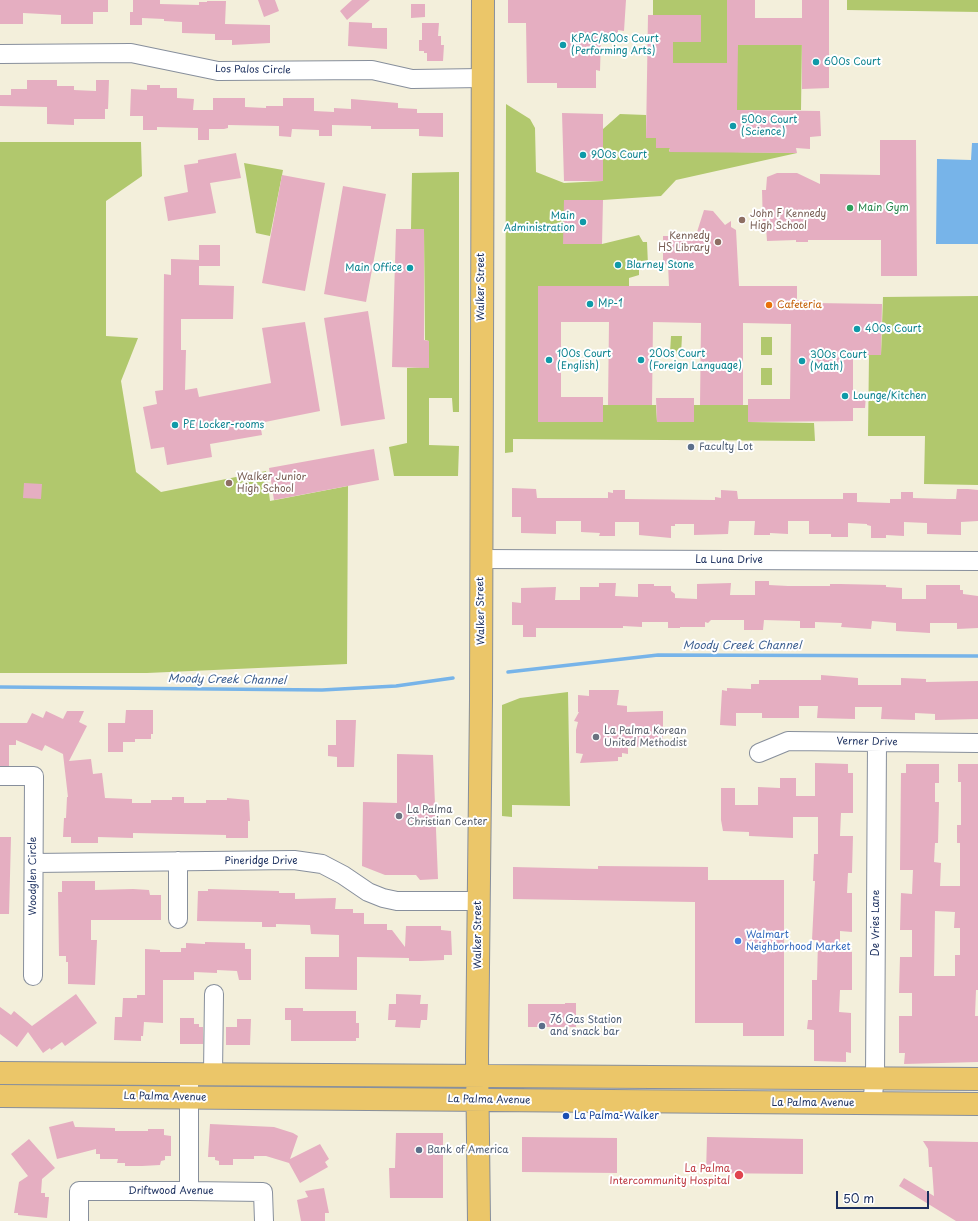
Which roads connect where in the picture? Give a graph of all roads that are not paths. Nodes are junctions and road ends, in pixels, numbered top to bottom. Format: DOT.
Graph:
graph roads {
  1 [pos="483,0"];
  2 [pos="0,54"];
  3 [pos="482,78"];
  4 [pos="480,559"];
  5 [pos="978,561"];
  6 [pos="878,742"];
  7 [pos="978,743"];
  8 [pos="759,753"];
  9 [pos="0,776"];
  10 [pos="178,862"];
  11 [pos="34,863"];
  12 [pos="478,901"];
  13 [pos="178,919"];
  14 [pos="33,976"];
  15 [pos="214,994"];
  16 [pos="0,1073"];
  17 [pos="189,1074"];
  18 [pos="213,1074"];
  19 [pos="477,1076"];
  20 [pos="875,1078"];
  21 [pos="978,1079"];
  22 [pos="0,1096"];
  23 [pos="189,1098"];
  24 [pos="477,1100"];
  25 [pos="872,1103"];
  26 [pos="978,1104"];
  27 [pos="190,1190"];
  28 [pos="79,1221"];
  29 [pos="264,1221"];
  30 [pos="479,1221"];
  1 -- 3 [label="main road, Walker Street"];
  2 -- 3 [label="street, Los Palos Circle"];
  3 -- 4 [label="main road, Walker Street"];
  4 -- 5 [label="street, La Luna Drive"];
  4 -- 12 [label="main road, Walker Street"];
  6 -- 7 [label="street, Verner Drive"];
  6 -- 8 [label="street, Verner Drive"];
  6 -- 20 [label="street, De Vries Lane"];
  9 -- 11 [label="street, Woodglen Circle"];
  10 -- 11 [label="street, Pineridge Drive"];
  10 -- 12 [label="street, Pineridge Drive"];
  10 -- 13 [label="street"];
  11 -- 14 [label="street, Woodglen Circle"];
  12 -- 19 [label="main road, Walker Street"];
  15 -- 18 [label="street"];
  16 -- 17 [label="main road"];
  17 -- 18 [label="main road"];
  17 -- 23 [label="street"];
  18 -- 19 [label="main road"];
  19 -- 20 [label="main road"];
  19 -- 24 [label="main road, Walker Street"];
  20 -- 21 [label="main road"];
  20 -- 25 [label="street, De Vries Lane"];
  22 -- 23 [label="main road, La Palma Avenue"];
  23 -- 24 [label="main road, La Palma Avenue"];
  23 -- 27 [label="street"];
  24 -- 25 [label="main road, La Palma Avenue"];
  24 -- 30 [label="main road, Walker Street"];
  25 -- 26 [label="main road, La Palma Avenue"];
  27 -- 28 [label="street, Driftwood Avenue"];
  27 -- 29 [label="street, Driftwood Avenue"];
}
